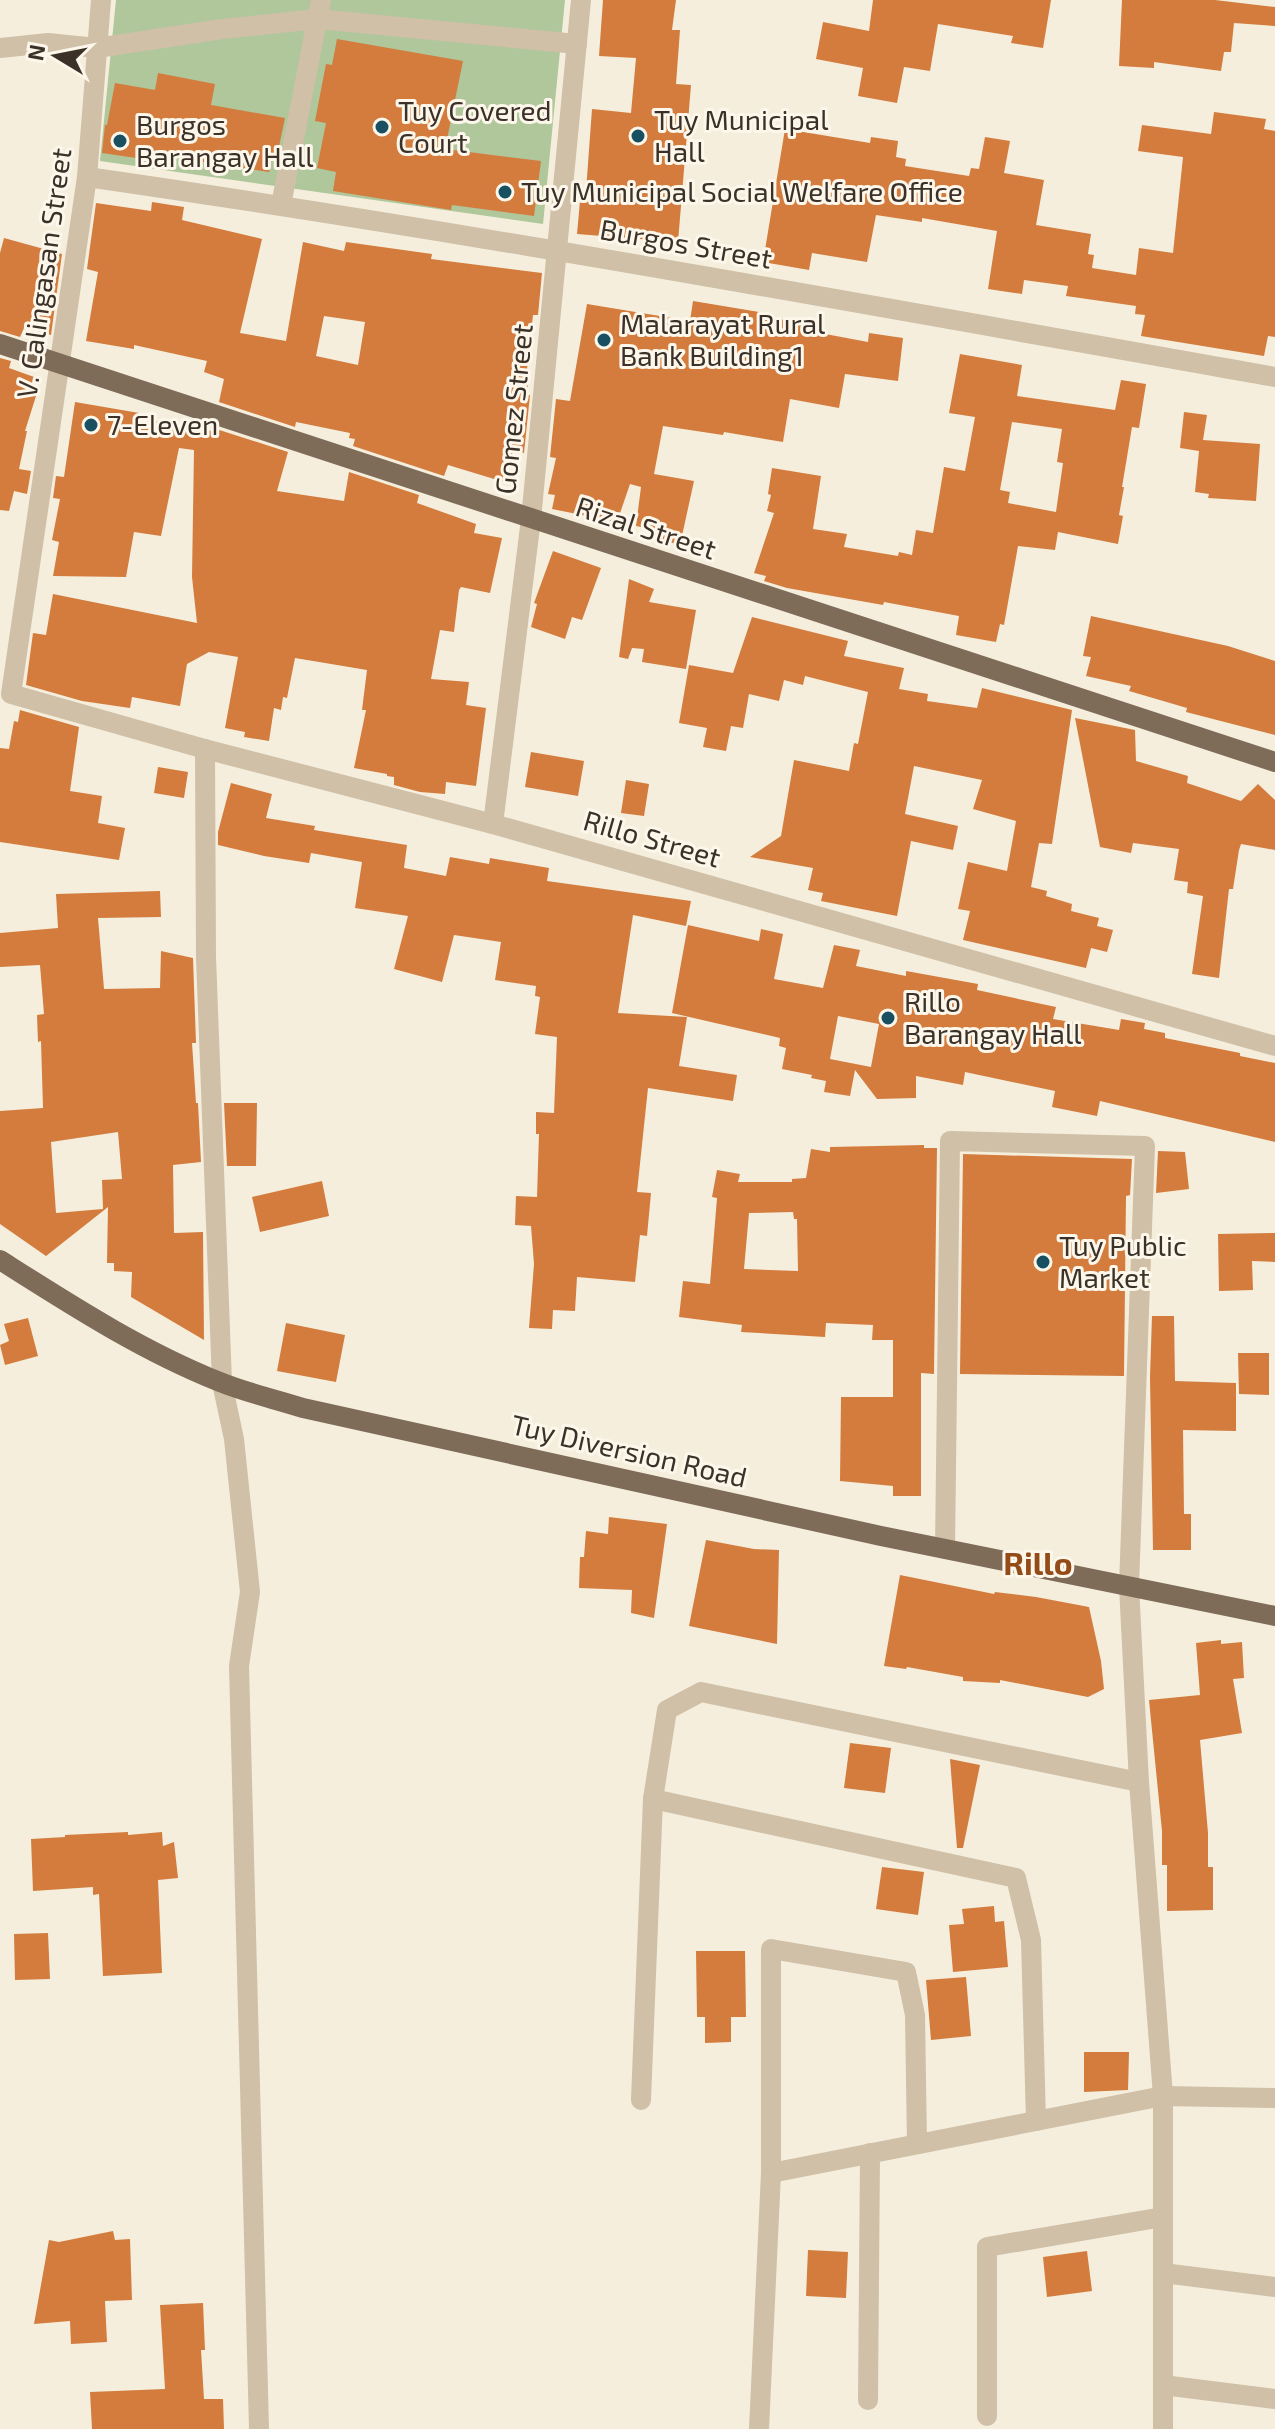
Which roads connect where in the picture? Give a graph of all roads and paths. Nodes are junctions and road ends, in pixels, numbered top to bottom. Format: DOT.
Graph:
graph roads {
  1 [pos="101,0"];
  2 [pos="581,0"];
  3 [pos="320,9"];
  4 [pos="577,44"];
  5 [pos="0,48"];
  6 [pos="97,48"];
  7 [pos="87,177"];
  8 [pos="281,205"];
  9 [pos="559,250"];
  10 [pos="0,344"];
  11 [pos="60,364"];
  12 [pos="1275,377"];
  13 [pos="531,519"];
  14 [pos="11,694"];
  15 [pos="205,749"];
  16 [pos="1275,762"];
  17 [pos="493,824"];
  18 [pos="1274,1039"];
  19 [pos="0,1260"];
  20 [pos="222,1383"];
  21 [pos="945,1549"];
  22 [pos="1129,1586"];
  23 [pos="1275,1616"];
  24 [pos="1139,1782"];
  25 [pos="653,1799"];
  26 [pos="1163,2096"];
  27 [pos="1275,2098"];
  28 [pos="641,2100"];
  29 [pos="1036,2121"];
  30 [pos="917,2144"];
  31 [pos="870,2153"];
  32 [pos="771,2173"];
  33 [pos="1163,2217"];
  34 [pos="1163,2273"];
  35 [pos="1275,2287"];
  36 [pos="1163,2385"];
  37 [pos="1275,2399"];
  38 [pos="868,2400"];
  39 [pos="987,2416"];
  40 [pos="259,2429"];
  41 [pos="759,2429"];
  42 [pos="1163,2429"];
  1 -- 6 [label="street, V. Calingasan Street"];
  2 -- 4 [label="street, Gomez Street"];
  3 -- 4 [label="street"];
  3 -- 6 [label="street"];
  3 -- 8 [label="street"];
  4 -- 9 [label="street, Gomez Street"];
  5 -- 6 [label="street"];
  6 -- 7 [label="street, V. Calingasan Street"];
  7 -- 8 [label="street, Burgos Street"];
  7 -- 11 [label="street, V. Calingasan Street"];
  8 -- 9 [label="street, Burgos Street"];
  9 -- 12 [label="street, Burgos Street"];
  9 -- 13 [label="street, Gomez Street"];
  10 -- 11 [label="main road, Rizal Street"];
  11 -- 13 [label="main road, Rizal Street"];
  11 -- 14 [label="street, V. Calingasan Street"];
  13 -- 16 [label="main road, Rizal Street"];
  13 -- 17 [label="street, Gomez Street"];
  14 -- 15 [label="street, Rillo Street"];
  15 -- 17 [label="street, Rillo Street"];
  15 -- 20 [label="street"];
  17 -- 18 [label="street, Rillo Street"];
  19 -- 20 [label="main road, Tuy Diversion Road"];
  20 -- 21 [label="main road, Tuy Diversion Road"];
  20 -- 40 [label="street"];
  21 -- 22 [label="main road, Tuy Diversion Road"];
  21 -- 22 [label="street"];
  22 -- 23 [label="main road, Tuy Diversion Road"];
  22 -- 24 [label="street"];
  24 -- 25 [label="street"];
  24 -- 26 [label="street"];
  25 -- 28 [label="street"];
  25 -- 29 [label="street"];
  26 -- 27 [label="street"];
  26 -- 29 [label="street"];
  26 -- 33 [label="street"];
  29 -- 30 [label="street"];
  30 -- 31 [label="street"];
  30 -- 32 [label="street"];
  31 -- 32 [label="street"];
  31 -- 38 [label="street"];
  32 -- 41 [label="street"];
  33 -- 34 [label="street"];
  33 -- 39 [label="street"];
  34 -- 35 [label="street"];
  34 -- 36 [label="street"];
  36 -- 37 [label="street"];
  36 -- 42 [label="street"];
}
